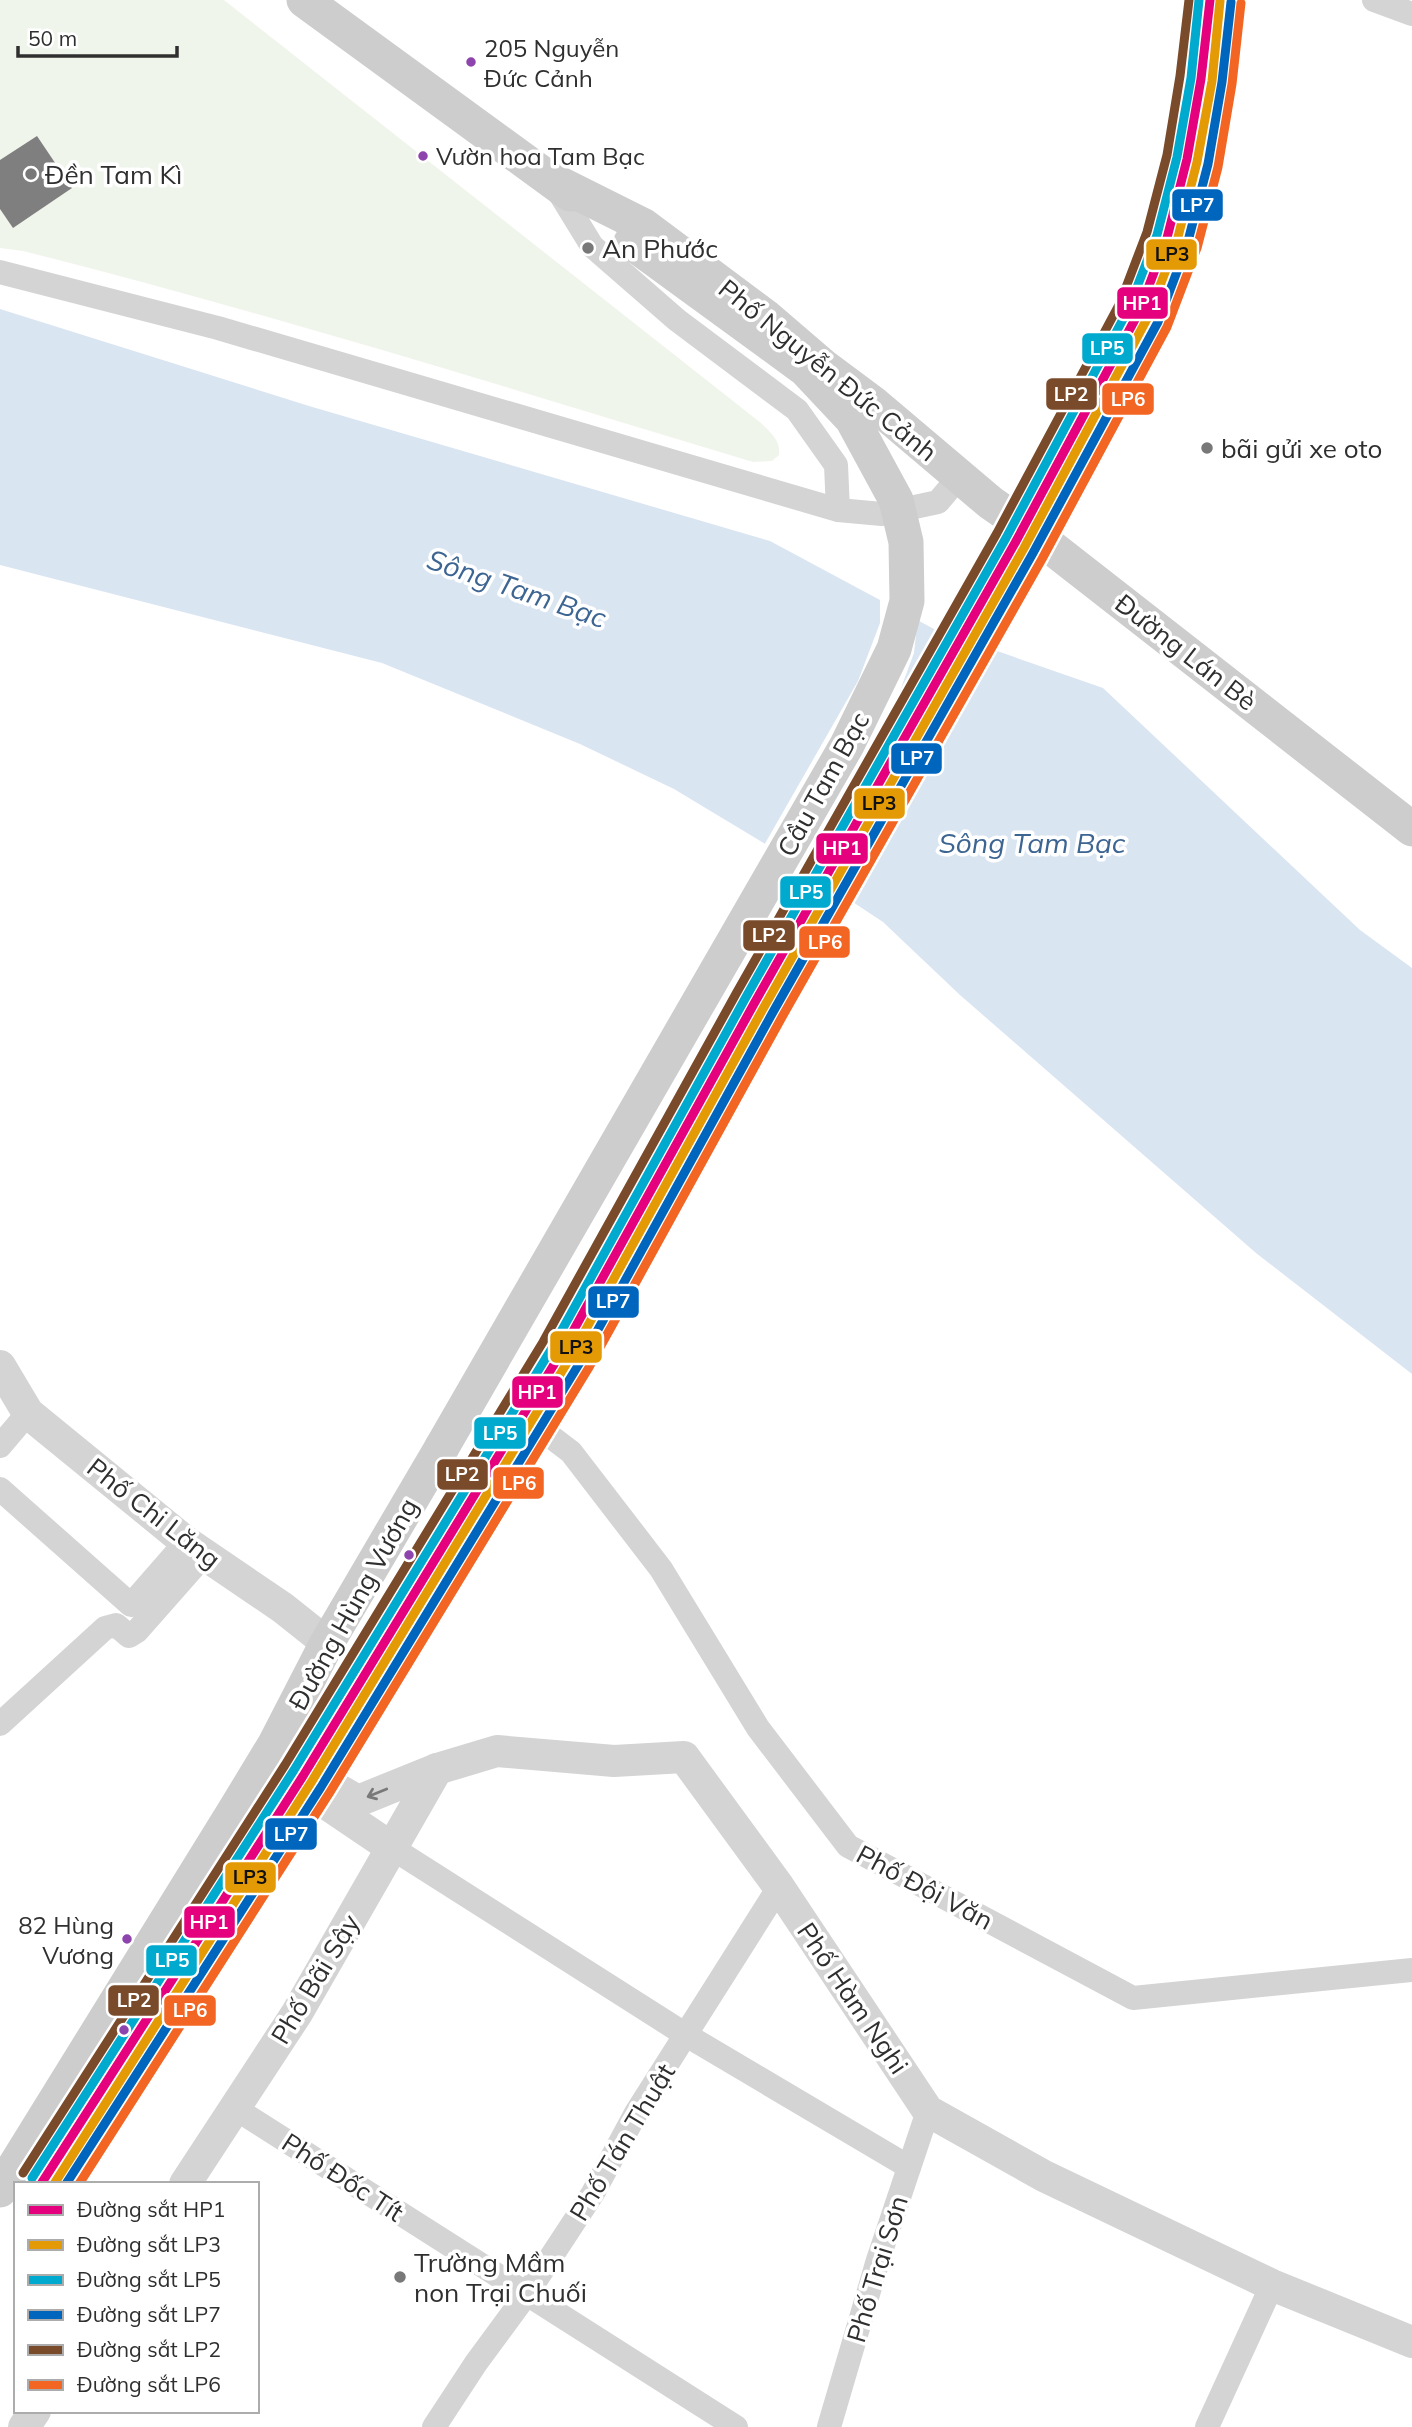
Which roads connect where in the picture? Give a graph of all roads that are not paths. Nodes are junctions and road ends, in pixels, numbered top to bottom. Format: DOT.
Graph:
graph roads {
  1 [pos="304,0"];
  2 [pos="1374,0"];
  3 [pos="1412,14"];
  4 [pos="552,180"];
  5 [pos="631,242"];
  6 [pos="0,272"];
  7 [pos="959,477"];
  8 [pos="838,510"];
  9 [pos="1412,829"];
  10 [pos="0,1366"];
  11 [pos="28,1413"];
  12 [pos="546,1433"];
  13 [pos="0,1446"];
  14 [pos="442,1447"];
  15 [pos="0,1489"];
  16 [pos="195,1549"];
  17 [pos="327,1643"];
  18 [pos="0,1724"];
  19 [pos="437,1769"];
  20 [pos="392,1848"];
  21 [pos="779,1887"];
  22 [pos="1412,1970"];
  23 [pos="686,2035"];
  24 [pos="233,2108"];
  25 [pos="928,2111"];
  26 [pos="909,2168"];
  27 [pos="186,2182"];
  28 [pos="0,2190"];
  29 [pos="1272,2286"];
  30 [pos="526,2295"];
  31 [pos="1412,2342"];
  32 [pos="434,2427"];
  33 [pos="736,2427"];
  34 [pos="829,2427"];
  35 [pos="1207,2427"];
  1 -- 4 [label="main road, Phố Nguyễn Đức Cảnh"];
  2 -- 3 [label="street"];
  4 -- 5 [label="main road, Phố Nguyễn Đức Cảnh"];
  4 -- 7 [label="main road, Phố Nguyễn Đức Cảnh"];
  4 -- 8 [label="street"];
  5 -- 14 [label="main road, Cầu Tam Bạc, bridge"];
  6 -- 8 [label="street"];
  7 -- 8 [label="street"];
  7 -- 9 [label="main road, Đường Lán Bè"];
  10 -- 11 [label="street, Phố Chi Lăng"];
  11 -- 13 [label="street"];
  11 -- 16 [label="street, Phố Chi Lăng"];
  12 -- 22 [label="street, Phố Đội Văn"];
  14 -- 17 [label="main road, Đường Hùng Vương"];
  15 -- 16 [label="street"];
  16 -- 17 [label="street, Phố Chi Lăng"];
  16 -- 18 [label="street"];
  17 -- 28 [label="main road, Đường Hùng Vương"];
  19 -- 20 [label="street, Phố Bãi Sậy"];
  19 -- 20 [label="street, Phố Hàm Nghi, one-way"];
  19 -- 21 [label="street, Phố Hàm Nghi"];
  20 -- 23 [label="street"];
  20 -- 24 [label="street, Phố Bãi Sậy"];
  21 -- 23 [label="street, Phố Tán Thuật"];
  21 -- 25 [label="street, Phố Hàm Nghi"];
  23 -- 26 [label="street"];
  23 -- 30 [label="street, Phố Tán Thuật"];
  24 -- 27 [label="street, Phố Bãi Sậy"];
  24 -- 30 [label="street, Phố Đốc Tít"];
  25 -- 26 [label="street, Phố Trại Sơn"];
  25 -- 29 [label="street, Phố Hàm Nghi"];
  26 -- 34 [label="street, Phố Trại Sơn"];
  29 -- 31 [label="street, Phố Hàm Nghi"];
  29 -- 35 [label="street"];
  30 -- 32 [label="street, Phố Tán Thuật"];
  30 -- 33 [label="street, Phố Đốc Tít"];
}
